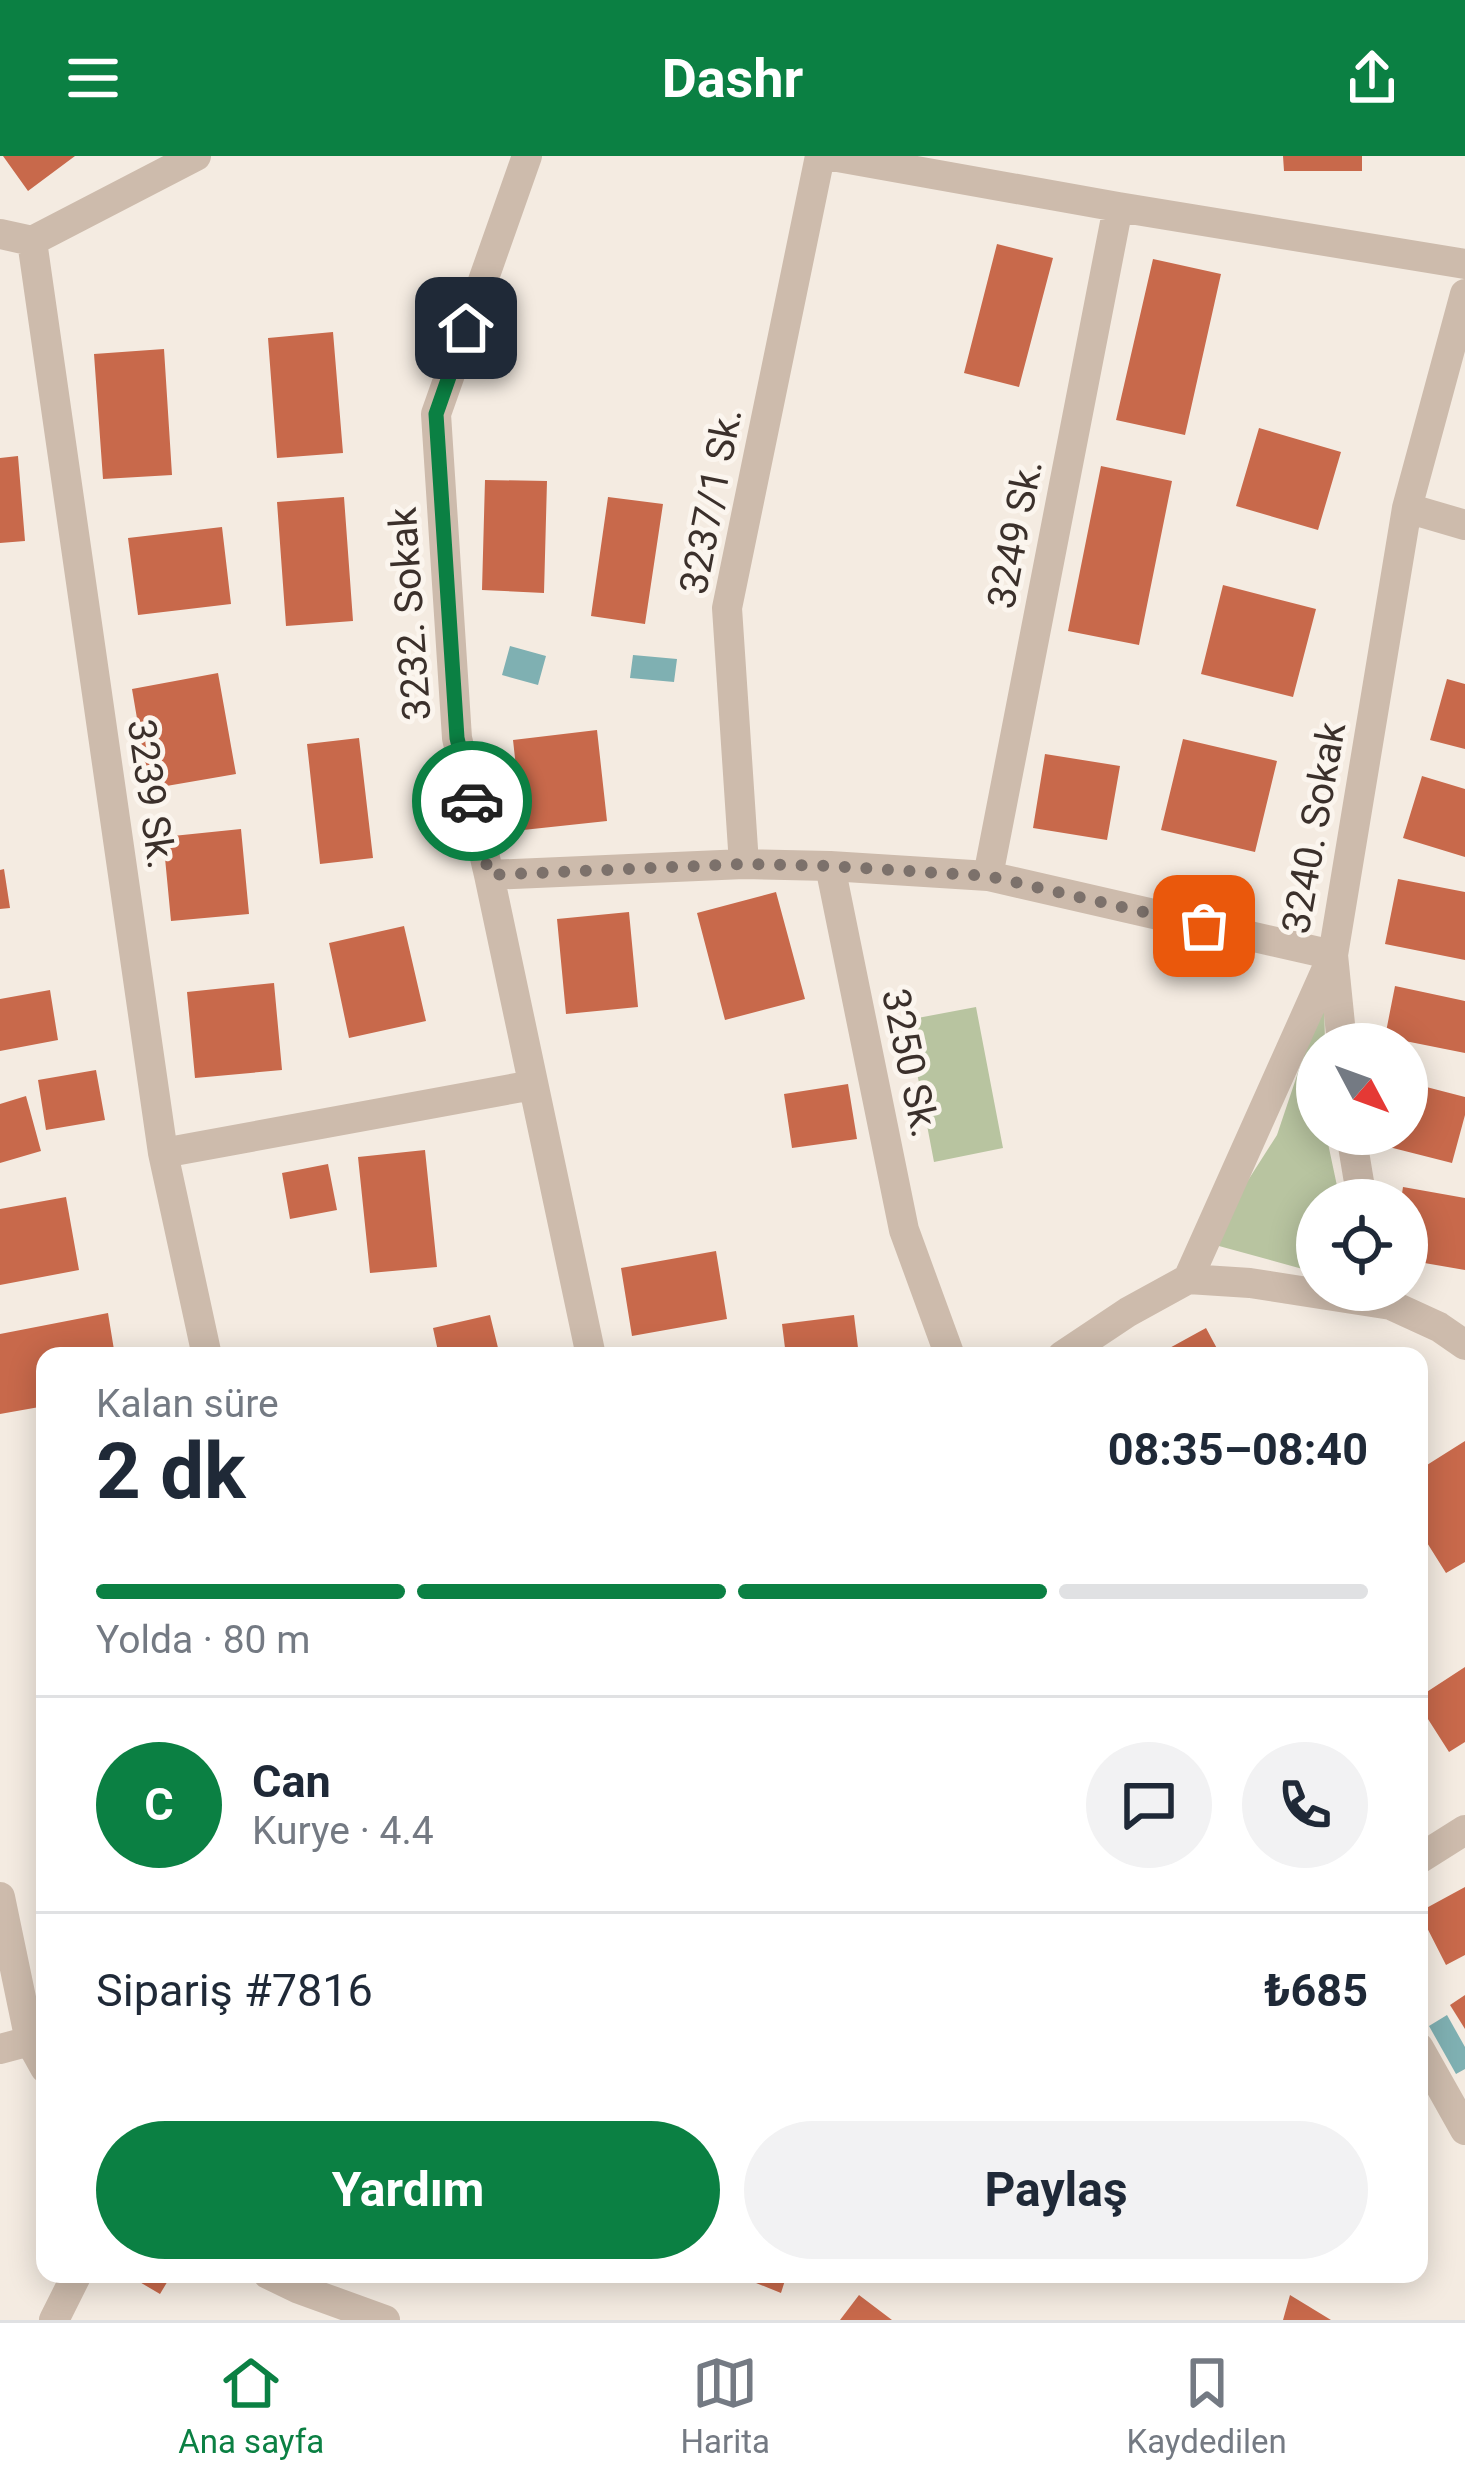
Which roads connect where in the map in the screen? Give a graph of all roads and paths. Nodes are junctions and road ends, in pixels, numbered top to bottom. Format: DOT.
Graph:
graph roads {
  1 [pos="196,156"];
  2 [pos="527,156"];
  3 [pos="820,156"];
  4 [pos="832,156"];
  5 [pos="1118,207"];
  6 [pos="0,234"];
  7 [pos="32,241"];
  8 [pos="1465,264"];
  9 [pos="1465,294"];
  10 [pos="1407,508"];
  11 [pos="1465,525"];
  12 [pos="744,864"];
  13 [pos="830,866"];
  14 [pos="489,875"];
  15 [pos="988,876"];
  16 [pos="1333,955"];
  17 [pos="1340,1023"];
  18 [pos="533,1085"];
  19 [pos="163,1153"];
  20 [pos="1189,1279"];
  21 [pos="1296,1287"];
  22 [pos="1412,1311"];
  23 [pos="1465,1345"];
  24 [pos="205,1347"];
  25 [pos="589,1347"];
  26 [pos="947,1347"];
  27 [pos="1076,1347"];
  28 [pos="1465,1830"];
  29 [pos="1428,1853"];
  30 [pos="0,1898"];
  31 [pos="25,2053"];
  32 [pos="1428,2064"];
  33 [pos="1465,2130"];
  34 [pos="72,2283"];
  35 [pos="285,2283"];
  36 [pos="54,2320"];
  37 [pos="385,2320"];
  1 -- 7 [label="street"];
  2 -- 14 [label="street, 3232. Sokak"];
  3 -- 12 [label="street, 3237/1 Sk."];
  4 -- 5 [label="street"];
  5 -- 8 [label="street"];
  5 -- 15 [label="street, 3249 Sk."];
  6 -- 7 [label="street"];
  7 -- 19 [label="street, 3239 Sk."];
  9 -- 10 [label="street, 3240. Sokak"];
  10 -- 11 [label="street"];
  10 -- 16 [label="street, 3240. Sokak"];
  12 -- 13 [label="street"];
  12 -- 14 [label="street"];
  13 -- 15 [label="street"];
  13 -- 26 [label="street, 3250 Sk."];
  14 -- 18 [label="street, 3232. Sokak"];
  15 -- 16 [label="street"];
  16 -- 17 [label="street"];
  16 -- 20 [label="street, 3240. Sokak"];
  18 -- 19 [label="street"];
  18 -- 25 [label="street, 3232. Sokak"];
  19 -- 24 [label="street, 3239 Sk."];
  20 -- 21 [label="street"];
  20 -- 27 [label="street"];
  22 -- 23 [label="street"];
  28 -- 29 [label="street"];
  30 -- 31 [label="street"];
  32 -- 33 [label="street"];
  34 -- 36 [label="street"];
  35 -- 37 [label="street"];
}
